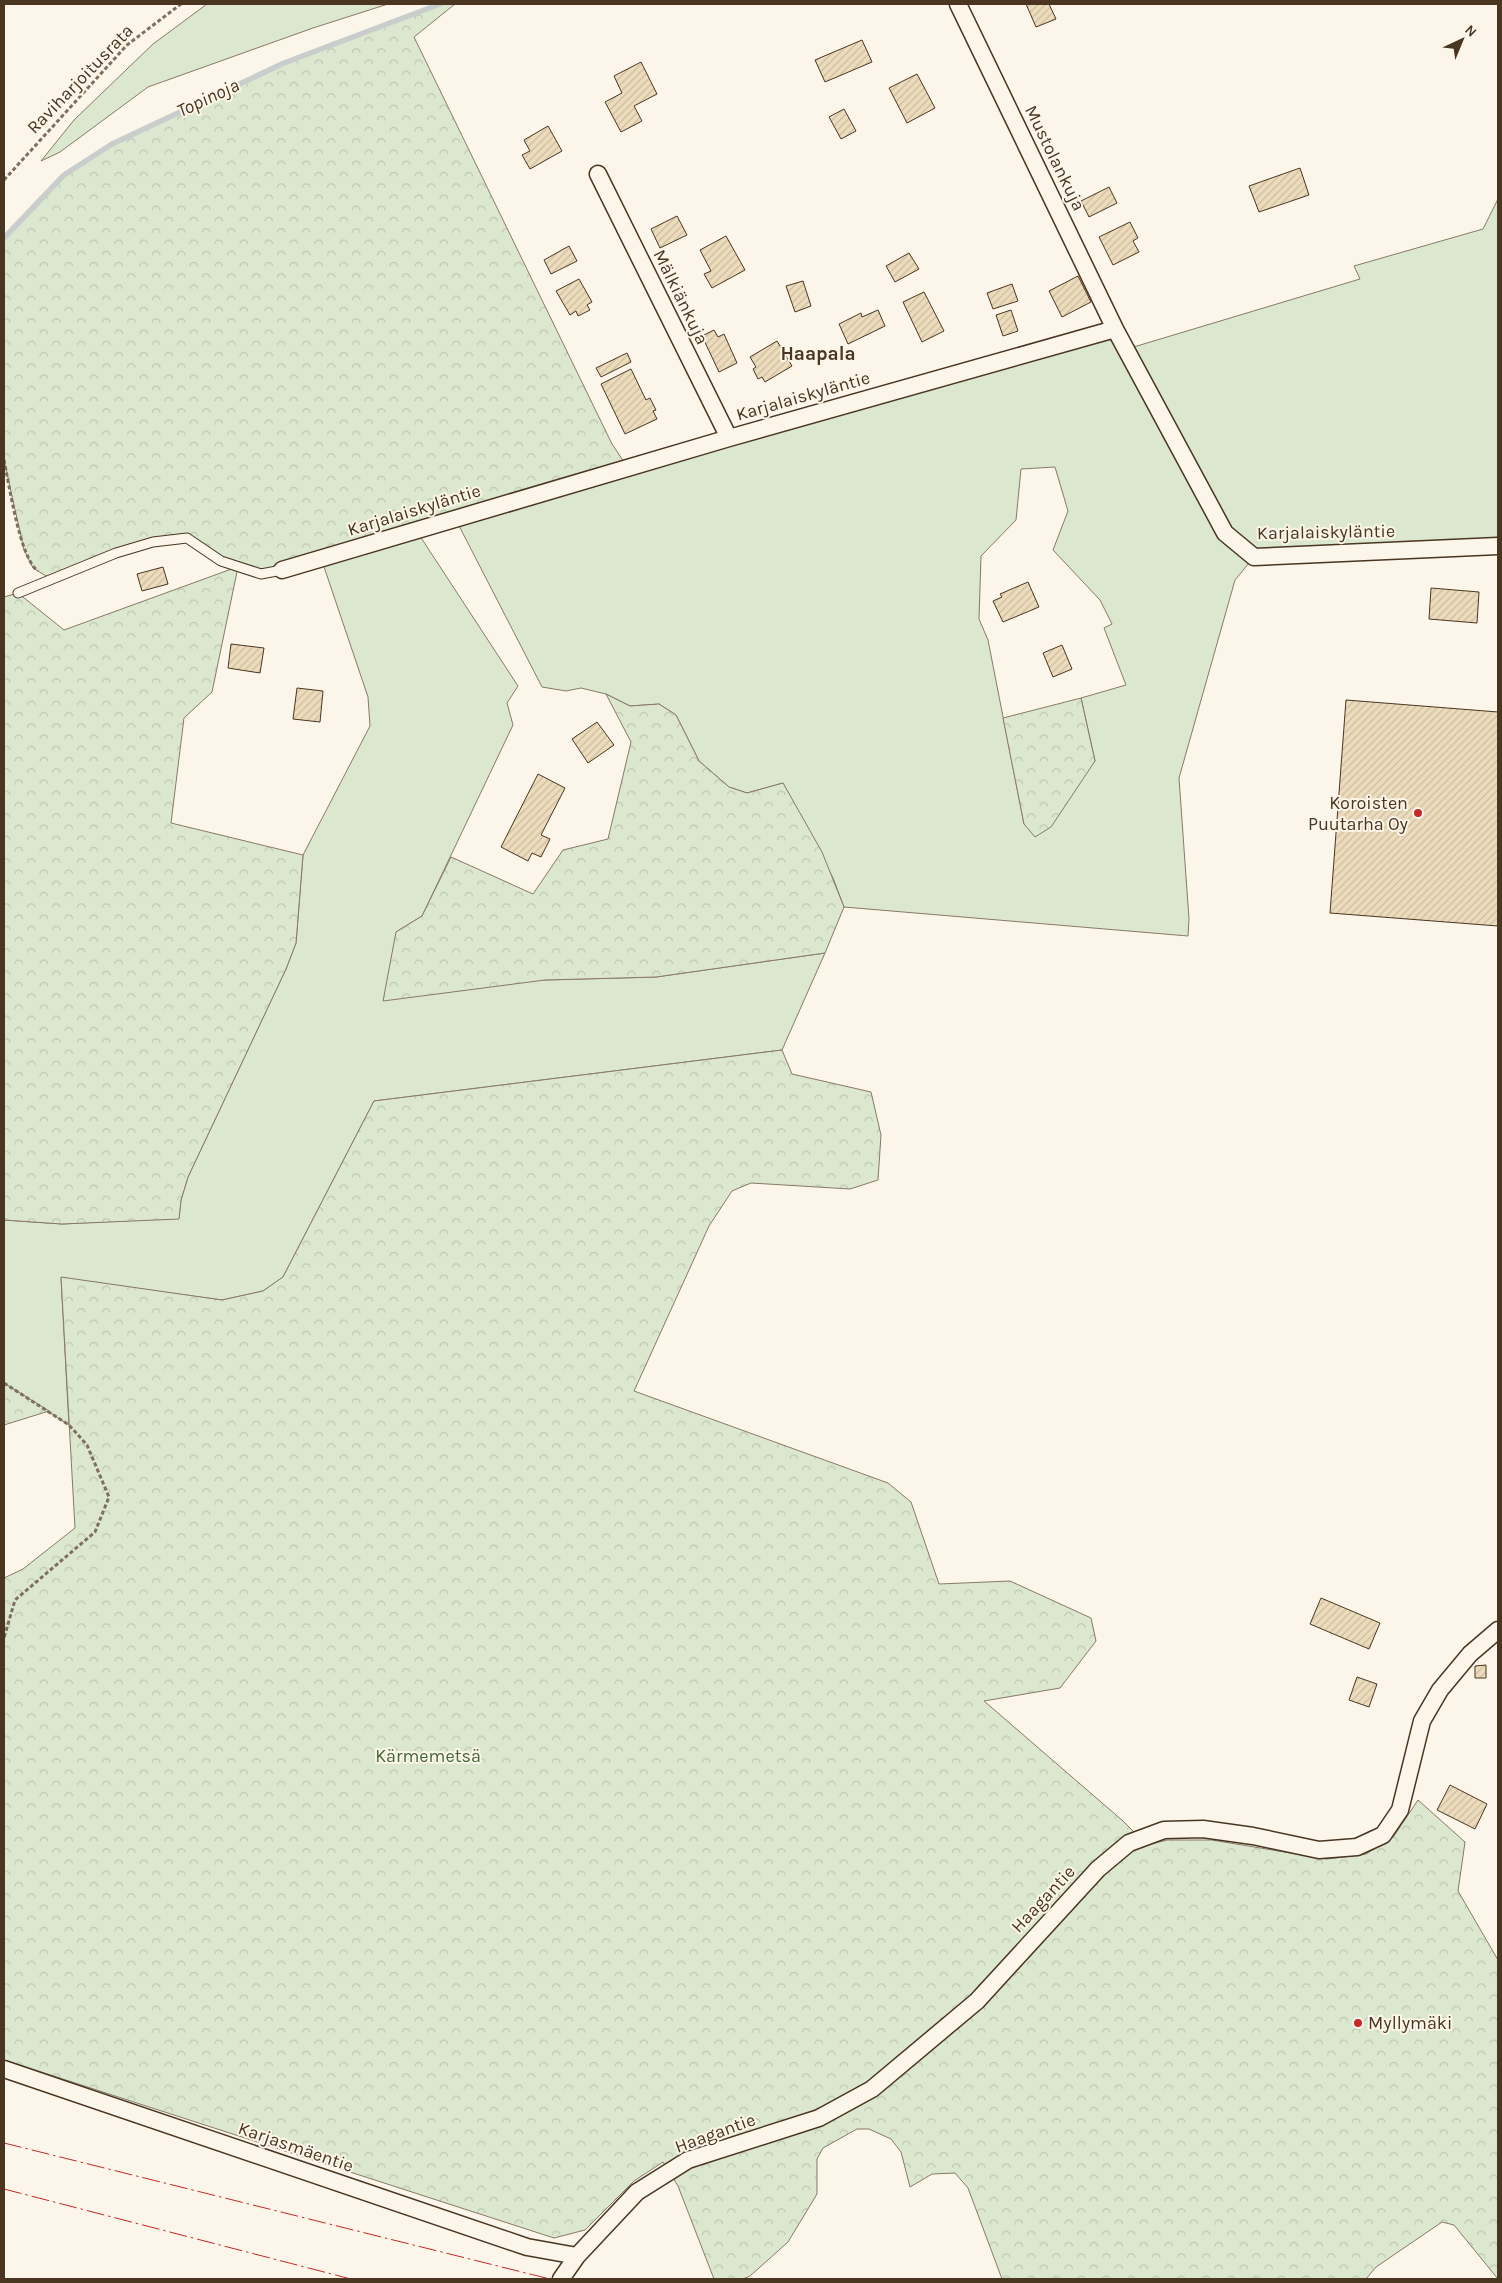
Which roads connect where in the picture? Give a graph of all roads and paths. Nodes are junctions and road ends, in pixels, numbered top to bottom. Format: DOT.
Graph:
graph roads {
  1 [pos="181,4"];
  2 [pos="958,4"];
  3 [pos="598,174"];
  4 [pos="4,180"];
  5 [pos="1115,329"];
  6 [pos="728,438"];
  7 [pos="4,460"];
  8 [pos="1498,546"];
  9 [pos="282,570"];
  10 [pos="51,579"];
  11 [pos="18,593"];
  12 [pos="4,1383"];
  13 [pos="1498,1630"];
  14 [pos="4,1638"];
  15 [pos="4,2070"];
  16 [pos="577,2256"];
  17 [pos="562,2279"];
  1 -- 4 [label="path, Raviharjoitusrata"];
  2 -- 5 [label="street, Mustolankuja"];
  3 -- 6 [label="street, Mälkiänkuja"];
  5 -- 6 [label="street, Karjalaiskyläntie"];
  5 -- 8 [label="street, Karjalaiskyläntie"];
  6 -- 9 [label="street, Karjalaiskyläntie"];
  7 -- 10 [label="path"];
  9 -- 10 [label="lane, Karjalaiskyläntie"];
  10 -- 11 [label="lane, Karjalaiskyläntie"];
  12 -- 14 [label="path"];
  13 -- 16 [label="street, Haagantie"];
  15 -- 16 [label="street, Karjasmäentie"];
  16 -- 17 [label="street, Haagantie"];
}
